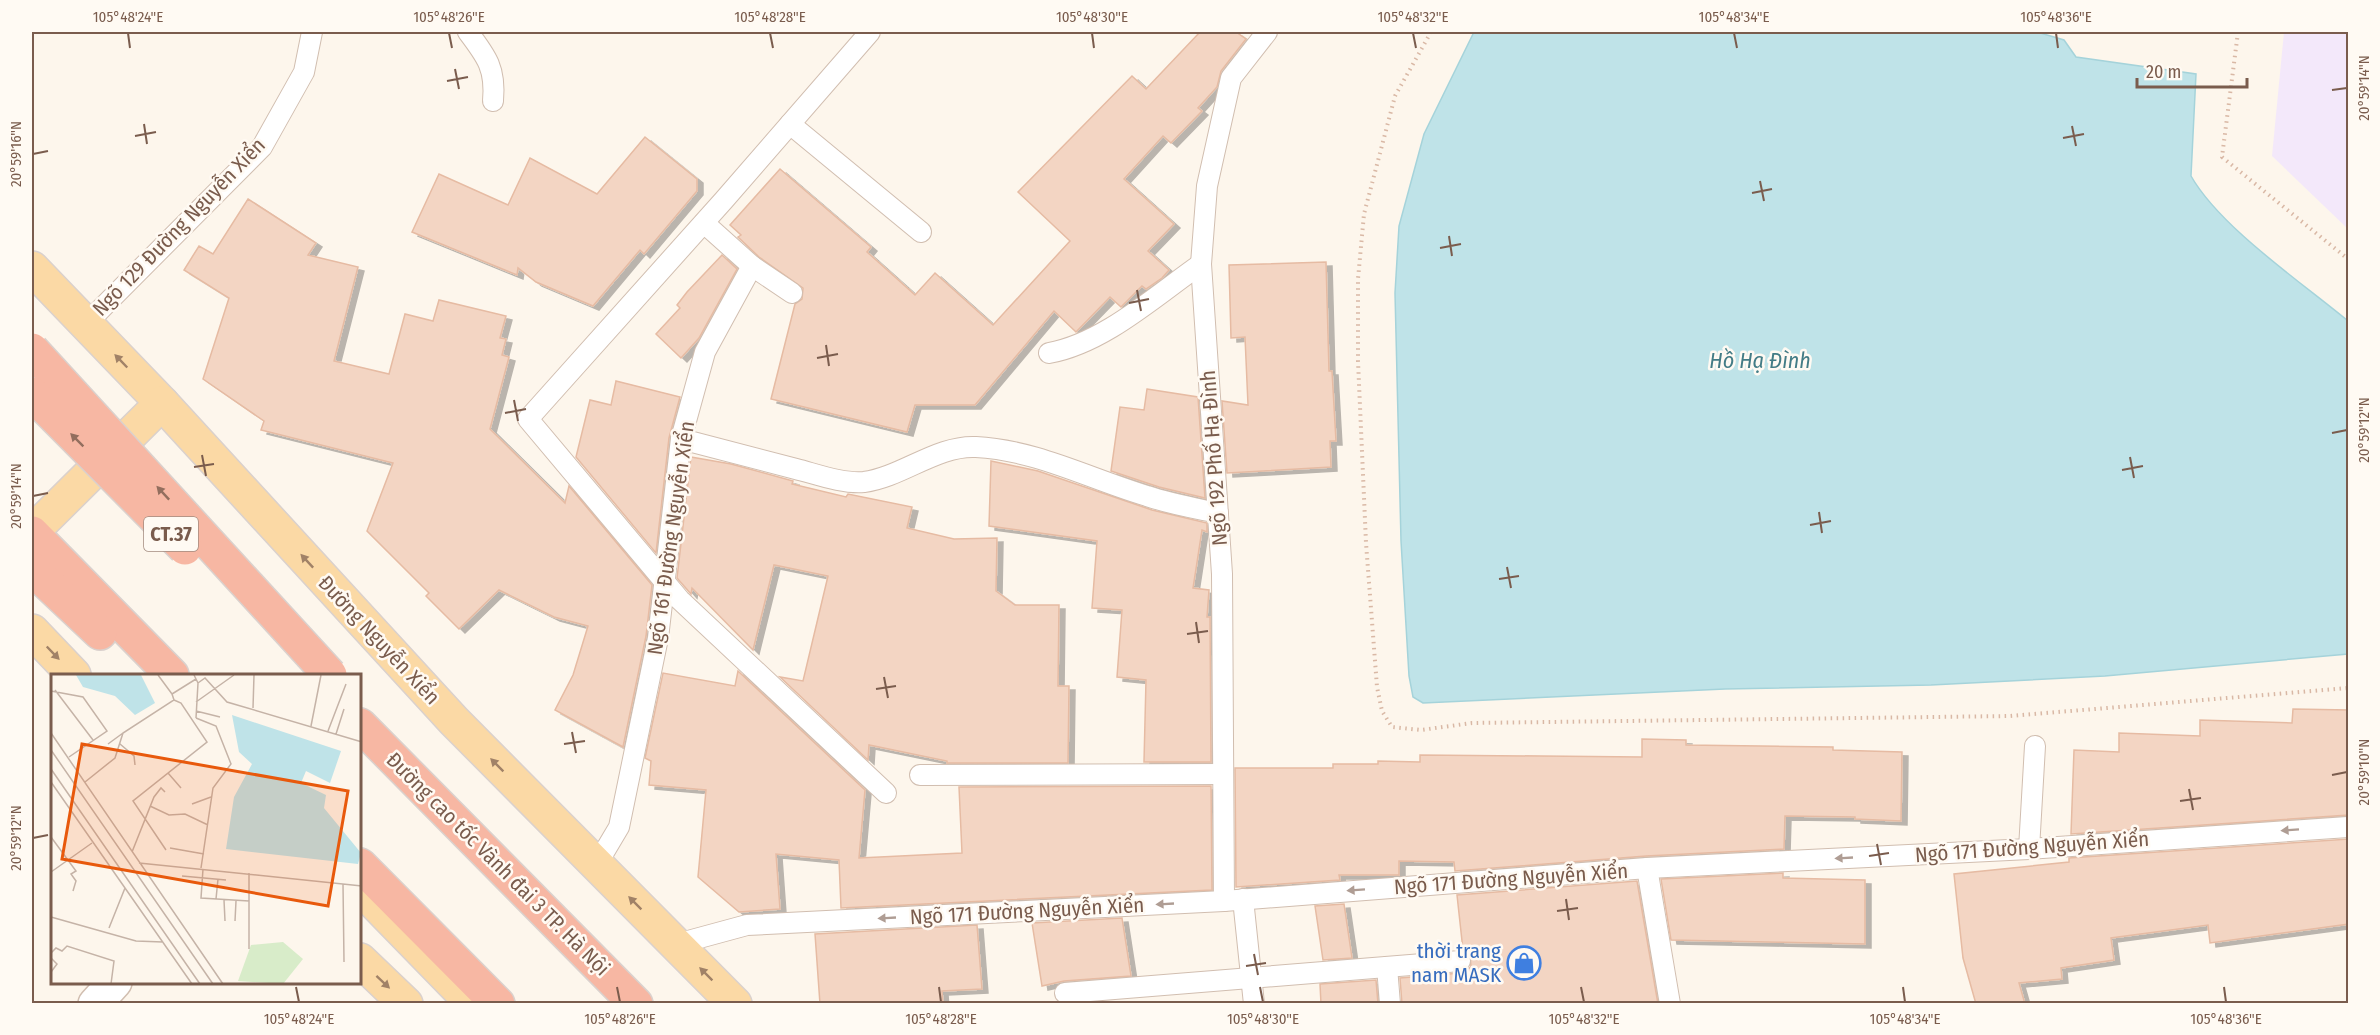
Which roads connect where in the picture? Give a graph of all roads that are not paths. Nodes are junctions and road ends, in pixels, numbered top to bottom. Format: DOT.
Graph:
graph roads {
  1 [pos="312,32"];
  2 [pos="468,32"];
  3 [pos="870,32"];
  4 [pos="1267,32"];
  5 [pos="493,101"];
  6 [pos="790,124"];
  7 [pos="704,223"];
  8 [pos="921,232"];
  9 [pos="1201,264"];
  10 [pos="752,266"];
  11 [pos="32,268"];
  12 [pos="792,293"];
  13 [pos="86,324"];
  14 [pos="32,350"];
  15 [pos="1048,353"];
  16 [pos="32,394"];
  17 [pos="162,403"];
  18 [pos="681,440"];
  19 [pos="1218,513"];
  20 [pos="32,533"];
  21 [pos="32,553"];
  22 [pos="32,569"];
  23 [pos="665,582"];
  24 [pos="32,631"];
  25 [pos="73,674"];
  26 [pos="144,674"];
  27 [pos="150,674"];
  28 [pos="171,674"];
  29 [pos="309,674"];
  30 [pos="329,674"];
  31 [pos="362,709"];
  32 [pos="362,727"];
  33 [pos="2035,746"];
  34 [pos="1223,774"];
  35 [pos="920,775"];
  36 [pos="886,793"];
  37 [pos="2349,827"];
  38 [pos="2029,849"];
  39 [pos="597,864"];
  40 [pos="362,867"];
  41 [pos="1647,868"];
  42 [pos="362,878"];
  43 [pos="362,890"];
  44 [pos="1233,900"];
  45 [pos="677,944"];
  46 [pos="580,947"];
  47 [pos="1460,961"];
  48 [pos="362,962"];
  49 [pos="1387,967"];
  50 [pos="1252,979"];
  51 [pos="113,984"];
  52 [pos="1065,993"];
  53 [pos="95,1004"];
  54 [pos="406,1004"];
  55 [pos="473,1004"];
  56 [pos="497,1004"];
  57 [pos="636,1004"];
  58 [pos="735,1004"];
  59 [pos="1254,1004"];
  60 [pos="1390,1004"];
  61 [pos="1670,1004"];
  1 -- 13 [label="lane, Ngõ 129 Đường Nguyễn Xiển"];
  2 -- 5 [label="lane"];
  3 -- 6 [label="lane"];
  4 -- 9 [label="lane, Ngõ 192 Phố Hạ Đình"];
  6 -- 7 [label="lane"];
  6 -- 8 [label="lane"];
  7 -- 10 [label="lane"];
  7 -- 23 [label="lane"];
  9 -- 15 [label="lane"];
  9 -- 19 [label="lane, Ngõ 192 Phố Hạ Đình"];
  10 -- 12 [label="lane"];
  10 -- 18 [label="lane, Ngõ 161 Đường Nguyễn Xiển"];
  11 -- 13 [label="main road, Đường Nguyễn Xiển"];
  17 -- 13 [label="main road, Đường Nguyễn Xiển, one-way"];
  30 -- 14 [label="highway, one-way, bridge"];
  29 -- 16 [label="highway, CT.37, one-way, bridge"];
  17 -- 20 [label="main road"];
  39 -- 17 [label="main road, Đường Nguyễn Xiển, one-way"];
  18 -- 19 [label="lane"];
  18 -- 23 [label="lane, Ngõ 161 Đường Nguyễn Xiển"];
  19 -- 34 [label="lane, Ngõ 192 Phố Hạ Đình"];
  20 -- 28 [label="highway"];
  21 -- 27 [label="main road"];
  22 -- 26 [label="highway"];
  23 -- 36 [label="lane"];
  23 -- 39 [label="lane, Ngõ 161 Đường Nguyễn Xiển"];
  24 -- 25 [label="main road, one-way"];
  31 -- 46 [label="highway"];
  32 -- 46 [label="highway, Đường cao tốc Vành đai 3 TP. Hà Nội"];
  33 -- 38 [label="lane"];
  34 -- 35 [label="lane"];
  34 -- 44 [label="lane, Ngõ 192 Phố Hạ Đình"];
  37 -- 38 [label="lane, Ngõ 171 Đường Nguyễn Xiển, one-way"];
  38 -- 41 [label="lane, Ngõ 171 Đường Nguyễn Xiển, one-way"];
  45 -- 39 [label="main road, Đường Nguyễn Xiển, one-way"];
  40 -- 56 [label="highway"];
  41 -- 44 [label="lane, Ngõ 171 Đường Nguyễn Xiển, one-way"];
  41 -- 61 [label="lane"];
  42 -- 56 [label="highway"];
  43 -- 55 [label="main road"];
  44 -- 45 [label="lane, Ngõ 171 Đường Nguyễn Xiển, one-way"];
  44 -- 50 [label="lane, Ngõ 192 Phố Hạ Đình"];
  58 -- 45 [label="main road, Đường Nguyễn Xiển, one-way"];
  46 -- 57 [label="highway, Đường cao tốc Vành đai 3 TP. Hà Nội"];
  47 -- 49 [label="lane"];
  48 -- 54 [label="main road, one-way"];
  49 -- 50 [label="lane"];
  49 -- 60 [label="lane"];
  50 -- 52 [label="lane"];
  50 -- 59 [label="lane, Ngõ 192 Phố Hạ Đình"];
  51 -- 53 [label="street"];
}
